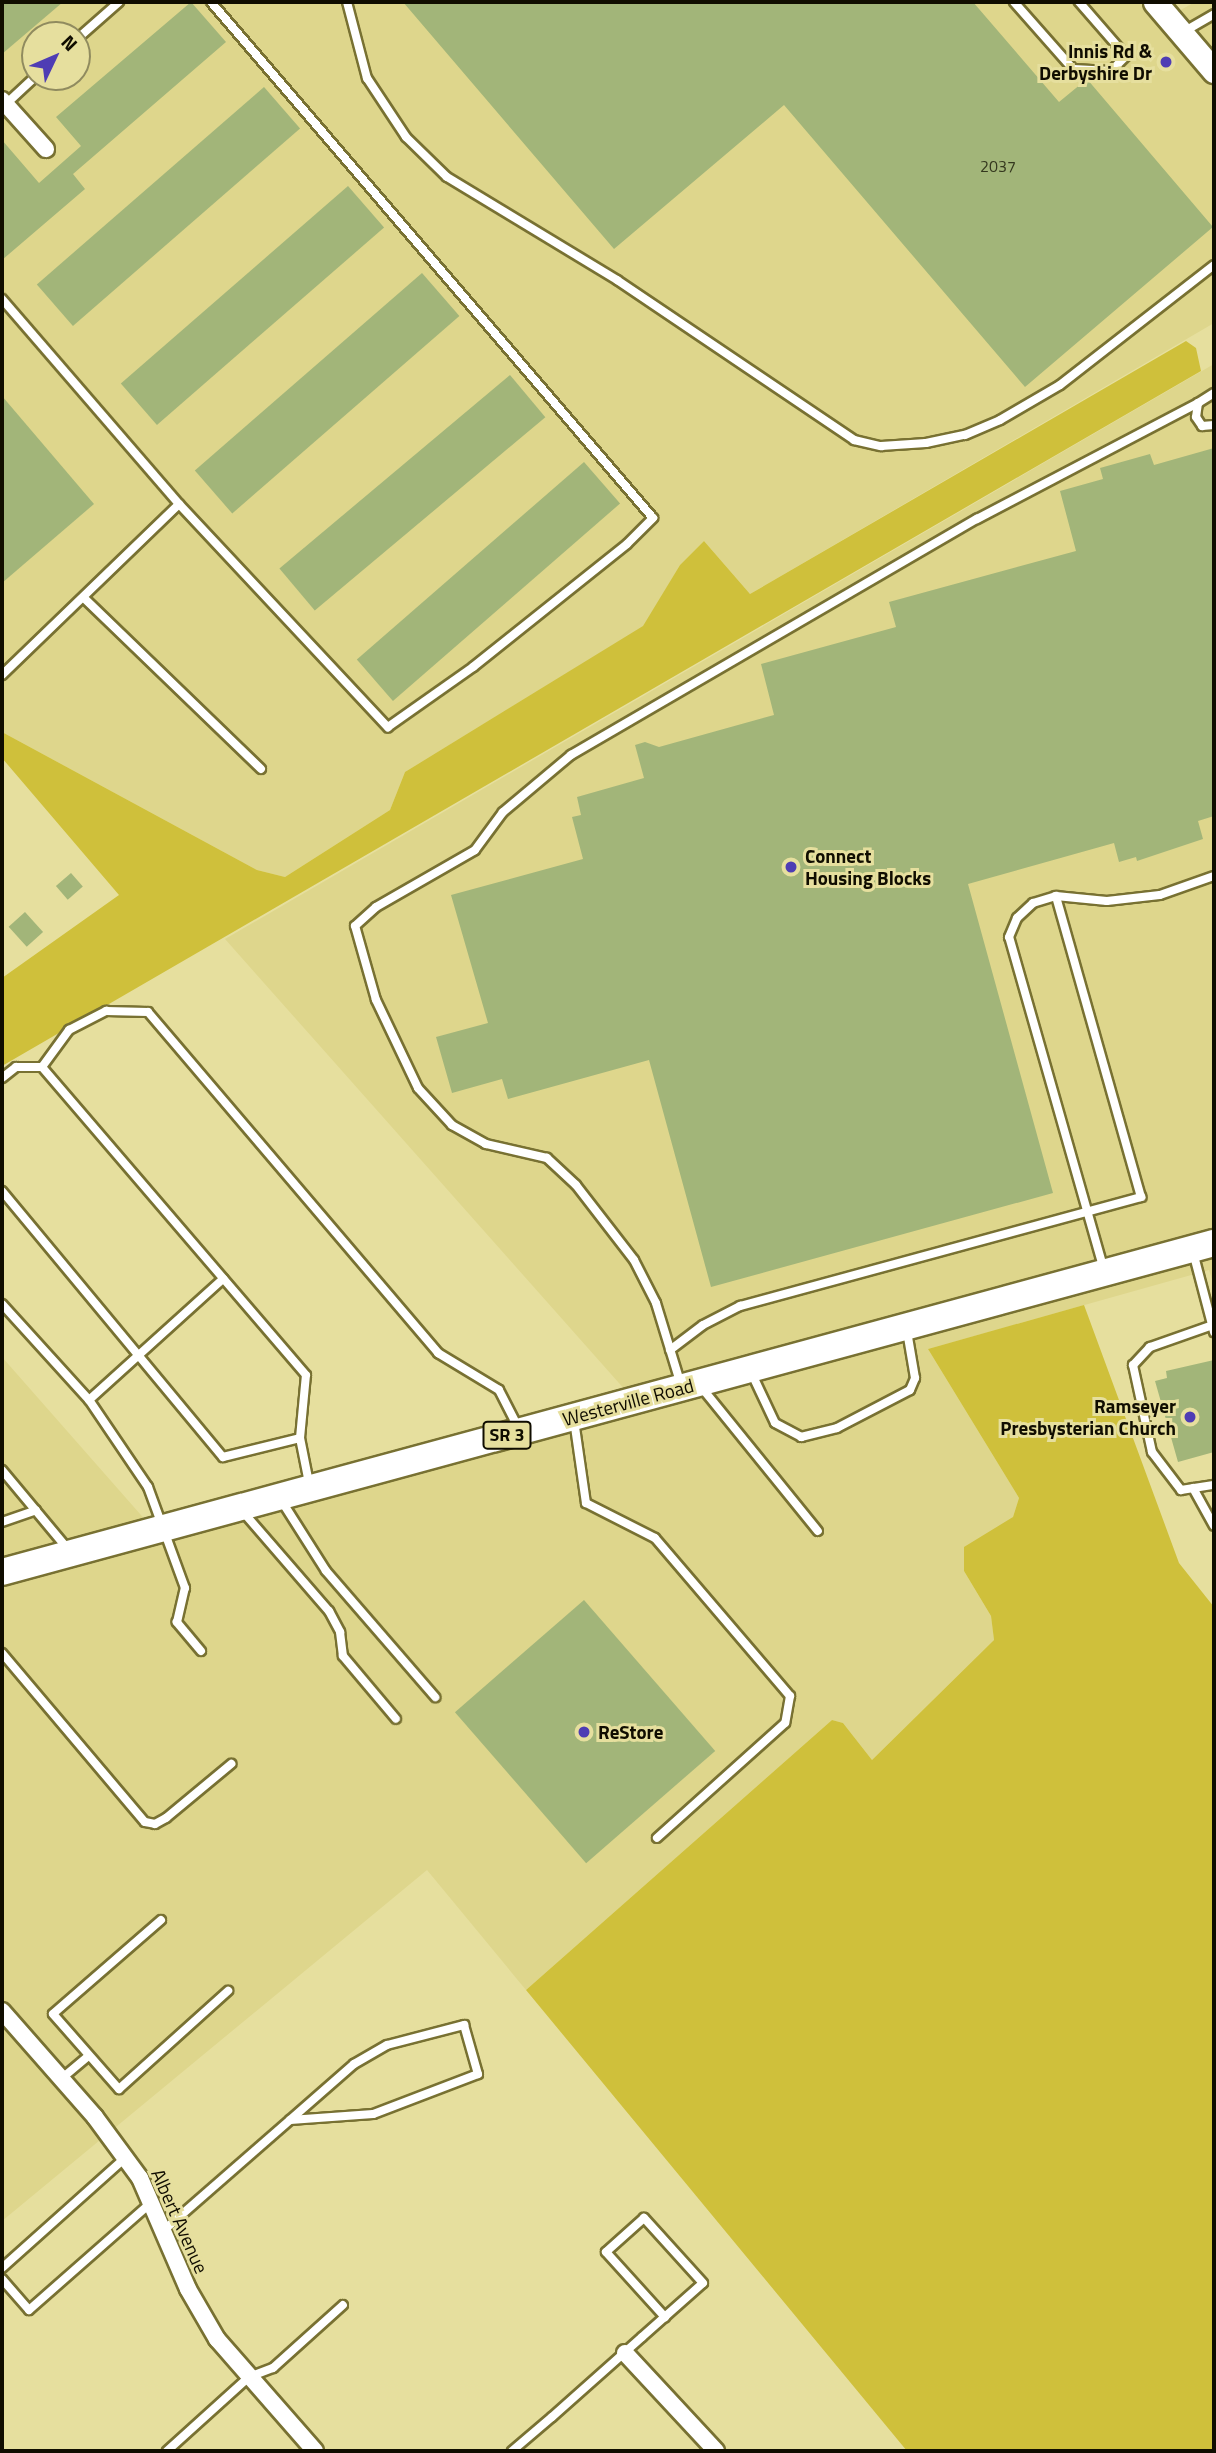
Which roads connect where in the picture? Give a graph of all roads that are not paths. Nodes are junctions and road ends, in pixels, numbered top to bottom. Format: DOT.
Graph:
graph roads {
  1 [pos="118,2"];
  2 [pos="211,2"];
  3 [pos="346,2"];
  4 [pos="1014,2"];
  5 [pos="1079,2"];
  6 [pos="1169,13"];
  7 [pos="1214,15"];
  8 [pos="91,26"];
  9 [pos="1214,71"];
  10 [pos="21,89"];
  11 [pos="4,102"];
  12 [pos="46,149"];
  13 [pos="1214,265"];
  14 [pos="2,299"];
  15 [pos="1214,393"];
  16 [pos="1198,403"];
  17 [pos="1214,425"];
  18 [pos="179,504"];
  19 [pos="84,598"];
  20 [pos="2,675"];
  21 [pos="261,769"];
  22 [pos="1214,876"];
  23 [pos="1056,897"];
  24 [pos="42,1067"];
  25 [pos="2,1078"];
  26 [pos="2,1191"];
  27 [pos="1087,1212"];
  28 [pos="1203,1246"];
  29 [pos="1105,1272"];
  30 [pos="223,1279"];
  31 [pos="2,1304"];
  32 [pos="906,1327"];
  33 [pos="1212,1329"];
  34 [pos="670,1350"];
  35 [pos="137,1354"];
  36 [pos="750,1369"];
  37 [pos="690,1385"];
  38 [pos="89,1400"];
  39 [pos="573,1417"];
  40 [pos="520,1432"];
  41 [pos="300,1438"];
  42 [pos="2,1469"];
  43 [pos="1214,1485"];
  44 [pos="1193,1488"];
  45 [pos="310,1489"];
  46 [pos="279,1497"];
  47 [pos="239,1508"];
  48 [pos="36,1510"];
  49 [pos="2,1522"];
  50 [pos="1214,1526"];
  51 [pos="165,1528"];
  52 [pos="818,1531"];
  53 [pos="72,1553"];
  54 [pos="2,1572"];
  55 [pos="201,1651"];
  56 [pos="2,1653"];
  57 [pos="435,1697"];
  58 [pos="396,1719"];
  59 [pos="232,1764"];
  60 [pos="657,1838"];
  61 [pos="161,1920"];
  62 [pos="228,1991"];
  63 [pos="2,2011"];
  64 [pos="88,2056"];
  65 [pos="61,2079"];
  66 [pos="290,2120"];
  67 [pos="125,2158"];
  68 [pos="151,2203"];
  69 [pos="164,2230"];
  70 [pos="2,2268"];
  71 [pos="2,2279"];
  72 [pos="343,2305"];
  73 [pos="665,2317"];
  74 [pos="625,2353"];
  75 [pos="249,2377"];
  76 [pos="167,2451"];
  77 [pos="315,2451"];
  78 [pos="512,2451"];
  79 [pos="716,2451"];
  1 -- 8 [label="lane"];
  2 -- 18 [label="lane"];
  3 -- 13 [label="lane"];
  4 -- 5 [label="lane"];
  6 -- 7 [label="lane"];
  6 -- 9 [label="main road"];
  10 -- 11 [label="lane"];
  11 -- 12 [label="street"];
  14 -- 18 [label="lane"];
  15 -- 16 [label="lane"];
  16 -- 17 [label="lane"];
  16 -- 34 [label="lane"];
  18 -- 19 [label="lane"];
  19 -- 20 [label="lane"];
  19 -- 21 [label="lane"];
  22 -- 23 [label="lane"];
  23 -- 27 [label="lane"];
  23 -- 27 [label="lane"];
  24 -- 25 [label="lane"];
  24 -- 30 [label="lane"];
  24 -- 40 [label="lane"];
  26 -- 35 [label="lane"];
  27 -- 29 [label="lane"];
  27 -- 34 [label="lane"];
  28 -- 29 [label="main road, Westerville Road / SR 3"];
  28 -- 33 [label="lane"];
  29 -- 32 [label="main road, Westerville Road / SR 3"];
  30 -- 35 [label="lane"];
  30 -- 41 [label="lane"];
  31 -- 38 [label="lane"];
  32 -- 36 [label="main road, Westerville Road / SR 3"];
  32 -- 36 [label="lane"];
  33 -- 44 [label="lane"];
  34 -- 37 [label="lane"];
  35 -- 38 [label="lane"];
  35 -- 41 [label="lane"];
  36 -- 37 [label="main road, Westerville Road / SR 3"];
  37 -- 39 [label="main road, Westerville Road / SR 3"];
  37 -- 52 [label="lane"];
  38 -- 51 [label="lane"];
  39 -- 40 [label="main road, Westerville Road / SR 3"];
  39 -- 60 [label="lane"];
  40 -- 45 [label="main road, Westerville Road / SR 3"];
  41 -- 45 [label="lane"];
  42 -- 48 [label="lane"];
  43 -- 44 [label="lane"];
  44 -- 50 [label="lane"];
  45 -- 46 [label="main road, Westerville Road / SR 3"];
  46 -- 47 [label="main road, Westerville Road / SR 3"];
  46 -- 57 [label="lane"];
  47 -- 51 [label="main road, Westerville Road / SR 3"];
  47 -- 58 [label="lane"];
  48 -- 49 [label="lane"];
  48 -- 53 [label="lane"];
  51 -- 53 [label="main road, Westerville Road / SR 3"];
  51 -- 55 [label="lane"];
  53 -- 54 [label="main road, Westerville Road / SR 3"];
  56 -- 59 [label="lane"];
  61 -- 64 [label="lane"];
  62 -- 64 [label="lane"];
  63 -- 65 [label="street, Albert Avenue"];
  64 -- 65 [label="lane"];
  65 -- 67 [label="street, Albert Avenue"];
  66 -- 66 [label="lane"];
  66 -- 69 [label="lane"];
  67 -- 68 [label="street, Albert Avenue"];
  67 -- 70 [label="lane"];
  68 -- 69 [label="street, Albert Avenue"];
  68 -- 71 [label="lane"];
  69 -- 75 [label="street, Albert Avenue"];
  72 -- 75 [label="lane"];
  73 -- 73 [label="lane"];
  73 -- 74 [label="lane"];
  74 -- 78 [label="lane"];
  74 -- 79 [label="street"];
  75 -- 76 [label="lane"];
  75 -- 77 [label="street, Albert Avenue"];
}
